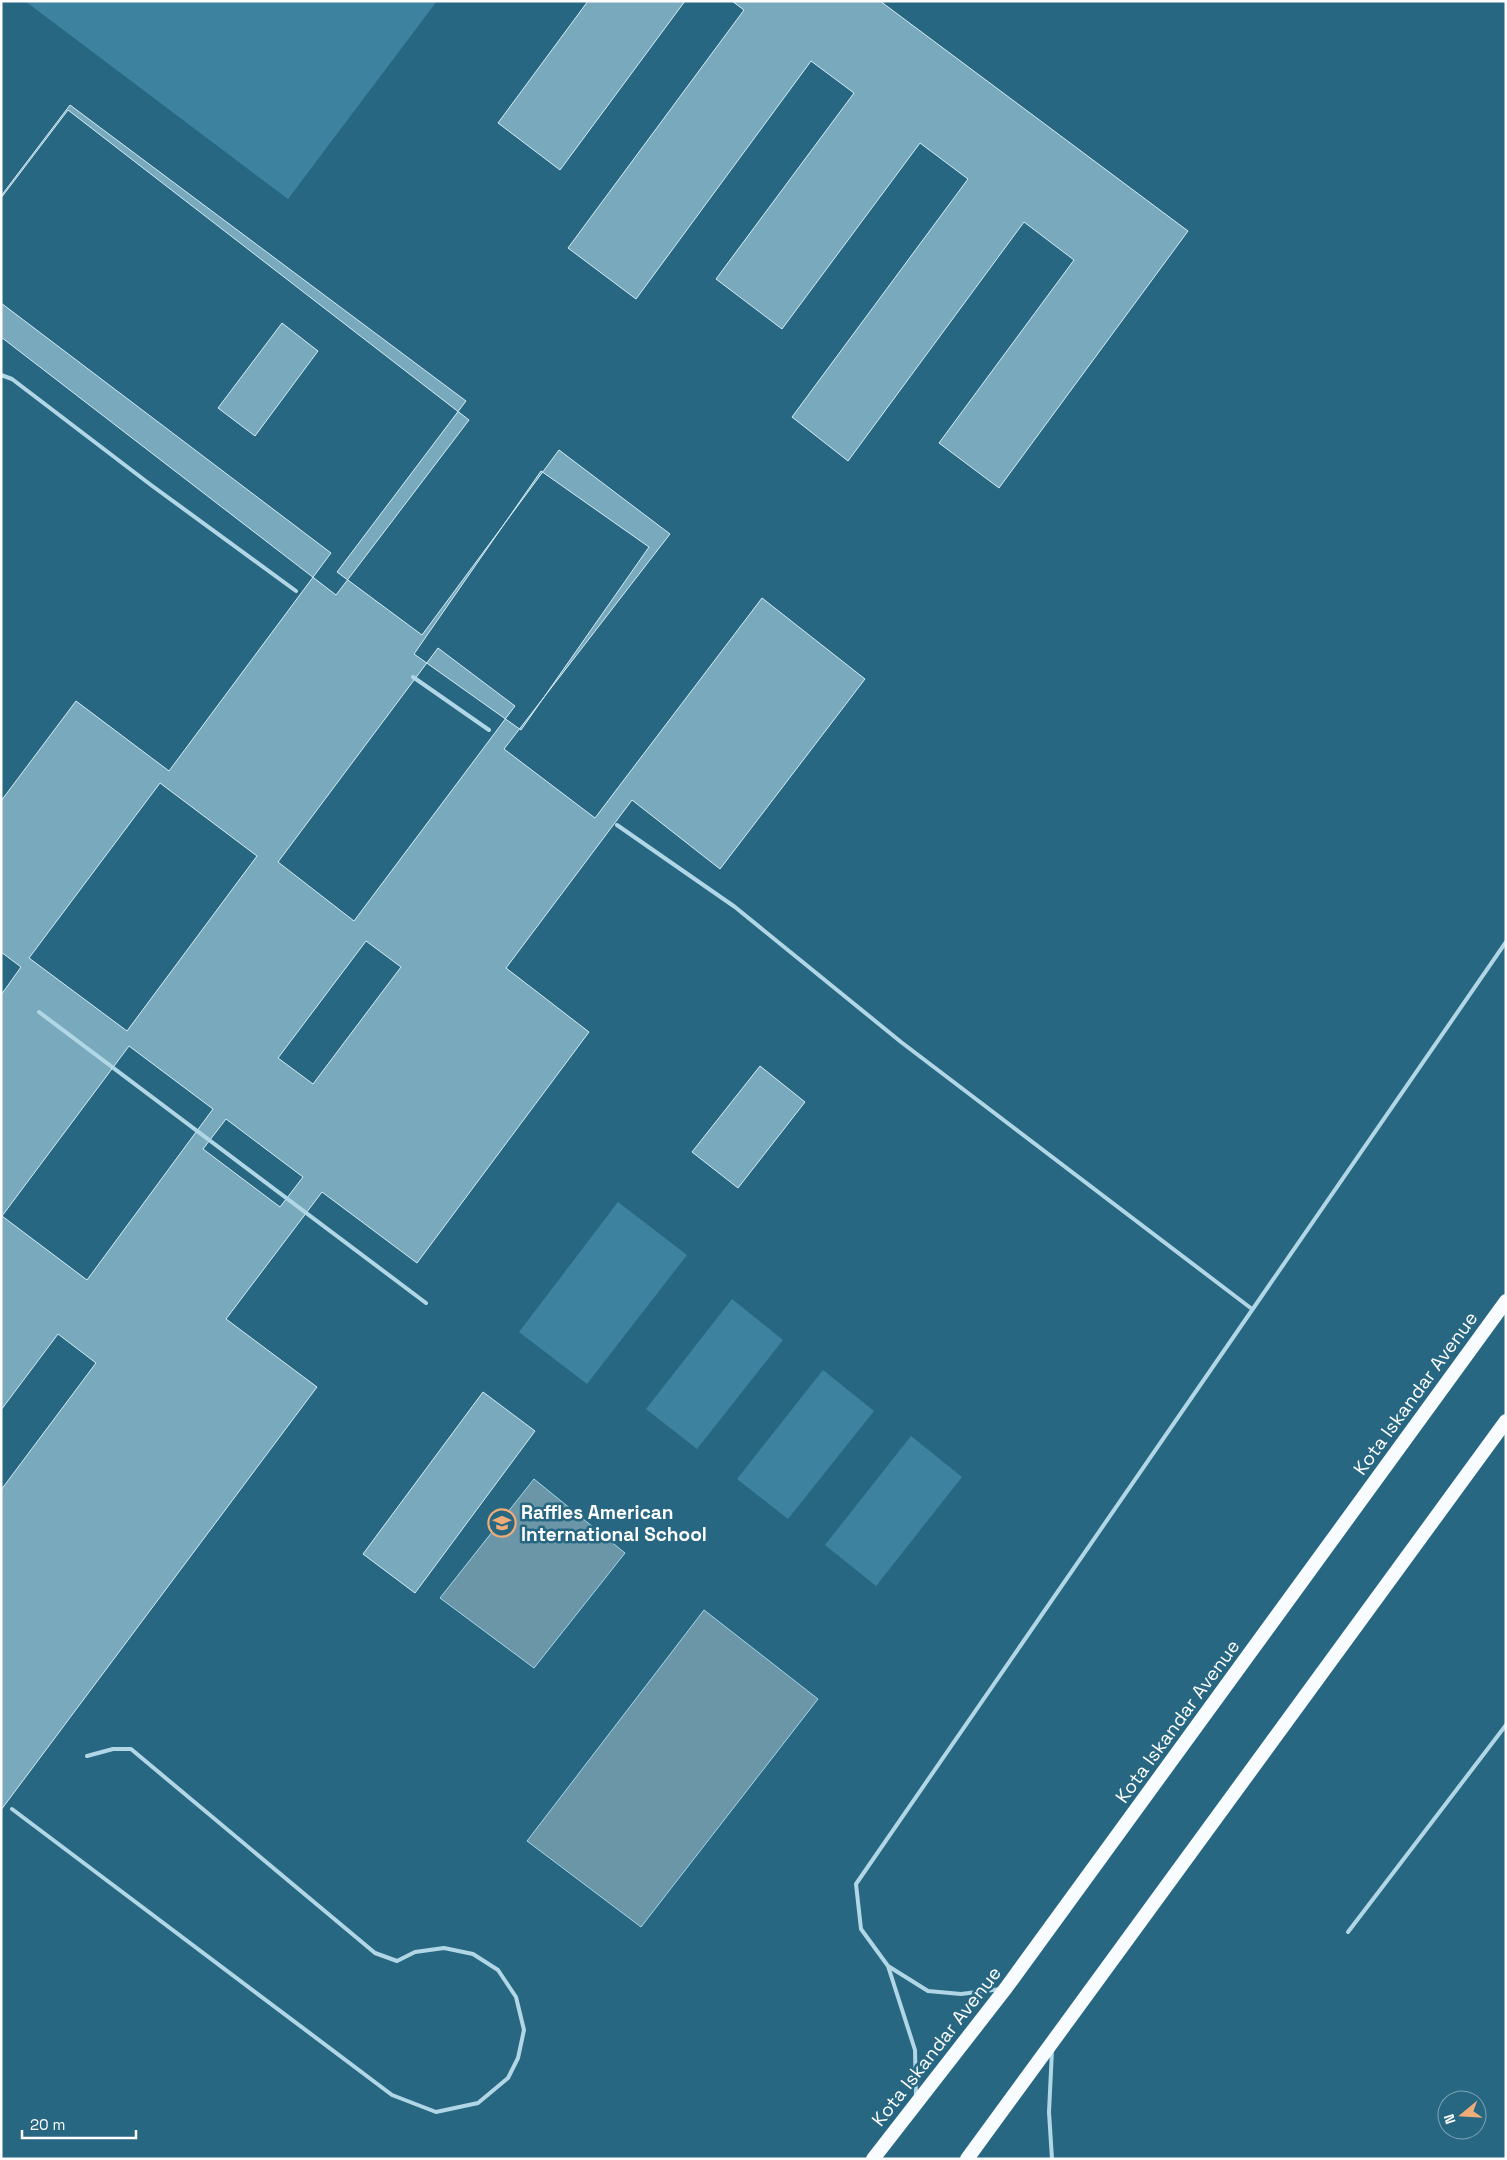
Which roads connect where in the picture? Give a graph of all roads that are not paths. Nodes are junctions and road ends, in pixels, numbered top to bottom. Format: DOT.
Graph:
graph roads {
  1 [pos="1,375"];
  2 [pos="296,590"];
  3 [pos="413,677"];
  4 [pos="490,730"];
  5 [pos="617,825"];
  6 [pos="1506,942"];
  7 [pos="39,1012"];
  8 [pos="1506,1301"];
  9 [pos="426,1303"];
  10 [pos="1252,1309"];
  11 [pos="1506,1421"];
  12 [pos="1506,1725"];
  13 [pos="87,1756"];
  14 [pos="12,1809"];
  15 [pos="1348,1932"];
  16 [pos="888,1966"];
  17 [pos="1006,1988"];
  18 [pos="1052,2043"];
  19 [pos="916,2102"];
  20 [pos="873,2159"];
  21 [pos="967,2159"];
  22 [pos="1052,2159"];
  1 -- 2 [label="lane"];
  3 -- 4 [label="lane"];
  5 -- 10 [label="lane"];
  6 -- 10 [label="lane"];
  7 -- 9 [label="lane"];
  8 -- 17 [label="highway, Kota Iskandar Avenue"];
  10 -- 16 [label="lane"];
  11 -- 18 [label="highway"];
  12 -- 15 [label="lane"];
  13 -- 14 [label="lane"];
  16 -- 17 [label="lane"];
  16 -- 19 [label="lane"];
  17 -- 19 [label="highway, Kota Iskandar Avenue"];
  18 -- 21 [label="highway"];
  18 -- 22 [label="lane"];
  19 -- 20 [label="highway, Kota Iskandar Avenue"];
}
